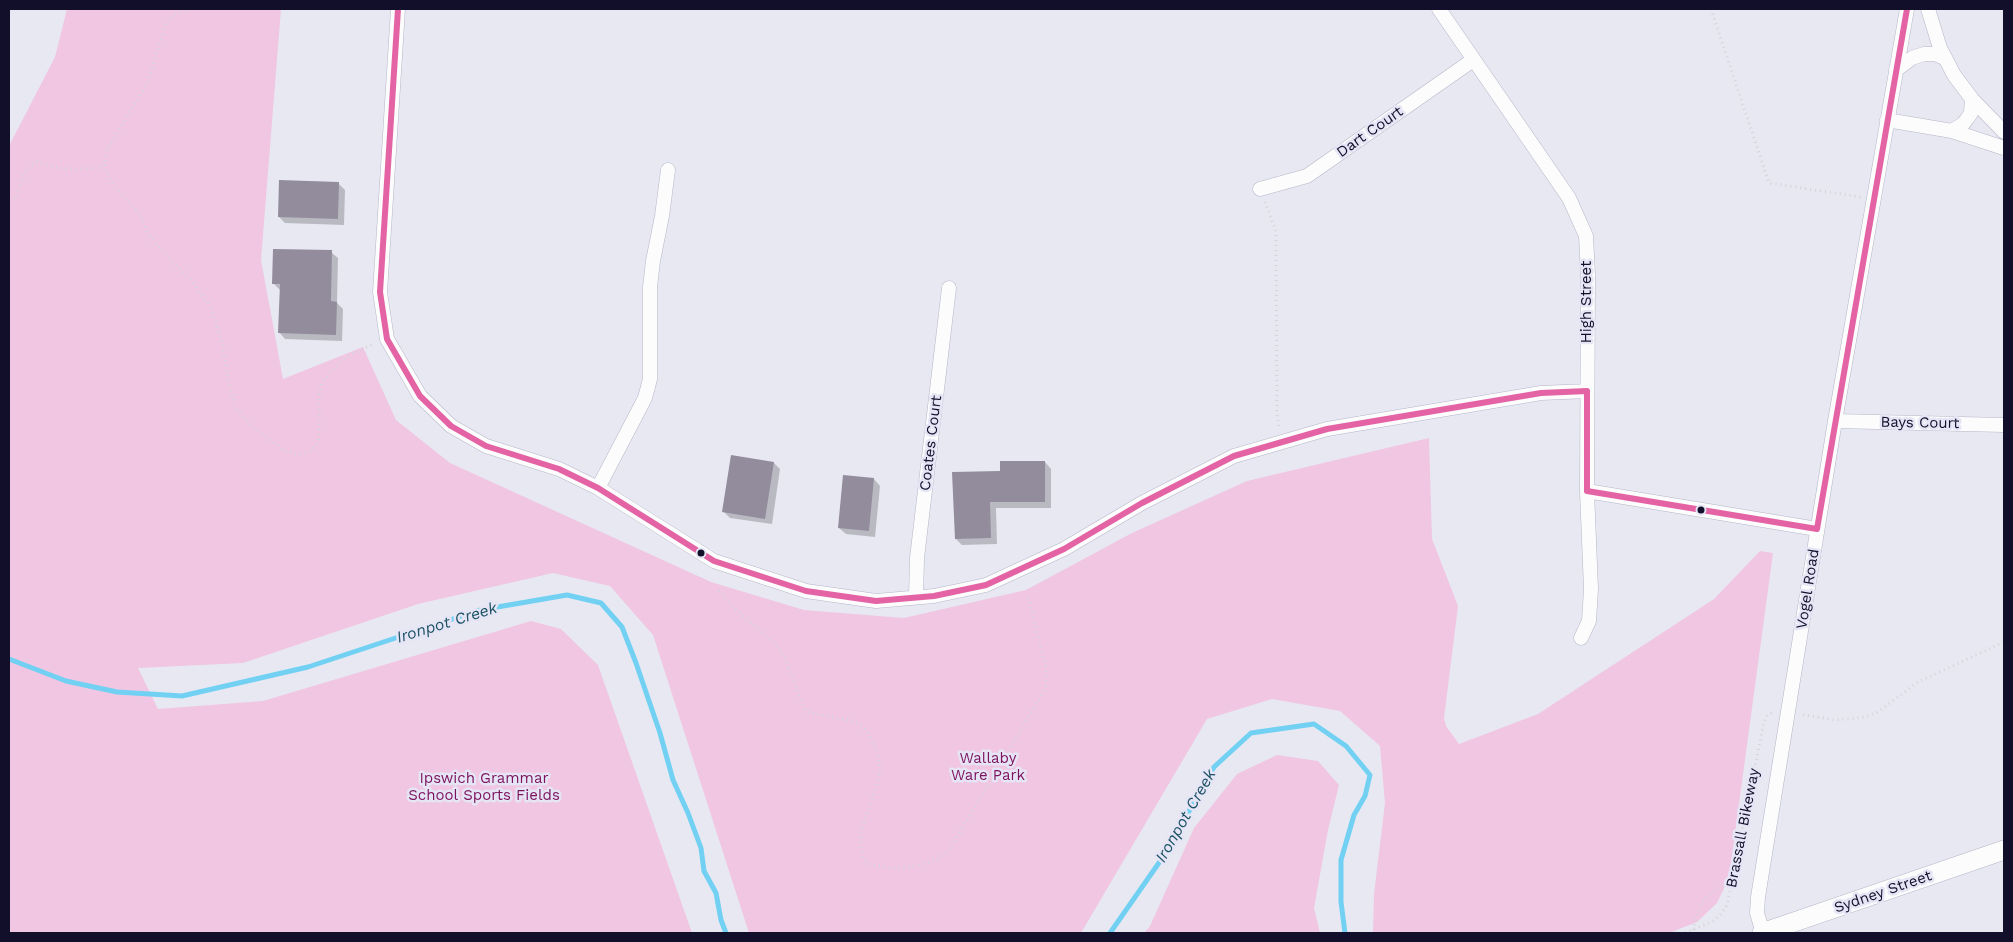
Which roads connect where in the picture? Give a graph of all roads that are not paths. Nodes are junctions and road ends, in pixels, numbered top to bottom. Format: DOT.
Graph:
graph roads {
  1 [pos="398,9"];
  2 [pos="1439,9"];
  3 [pos="1906,9"];
  4 [pos="1928,9"];
  5 [pos="1946,59"];
  6 [pos="1473,60"];
  7 [pos="1896,70"];
  8 [pos="1972,99"];
  9 [pos="1887,120"];
  10 [pos="1952,131"];
  11 [pos="2004,132"];
  12 [pos="2004,148"];
  13 [pos="668,170"];
  14 [pos="1260,189"];
  15 [pos="949,288"];
  16 [pos="1586,391"];
  17 [pos="1835,421"];
  18 [pos="2004,425"];
  19 [pos="598,488"];
  20 [pos="1587,491"];
  21 [pos="1817,530"];
  22 [pos="916,597"];
  23 [pos="1582,638"];
  24 [pos="2004,850"];
  25 [pos="1763,933"];
  1 -- 19 [label="street"];
  2 -- 6 [label="street, High Street"];
  3 -- 7 [label="street, Vogel Road"];
  4 -- 5 [label="street"];
  5 -- 7 [label="street"];
  5 -- 8 [label="street"];
  6 -- 14 [label="street, Dart Court"];
  6 -- 16 [label="street, High Street"];
  7 -- 9 [label="street, Vogel Road"];
  8 -- 10 [label="street"];
  8 -- 11 [label="street"];
  9 -- 10 [label="street"];
  9 -- 17 [label="street, Vogel Road"];
  10 -- 12 [label="street"];
  13 -- 19 [label="street"];
  15 -- 22 [label="street, Coates Court"];
  16 -- 20 [label="street, High Street"];
  16 -- 22 [label="street"];
  17 -- 18 [label="street, Bays Court"];
  17 -- 21 [label="street, Vogel Road"];
  19 -- 22 [label="street"];
  20 -- 21 [label="street"];
  20 -- 23 [label="street, High Street"];
  21 -- 25 [label="street, Vogel Road"];
  24 -- 25 [label="main road, Sydney Street"];
}
